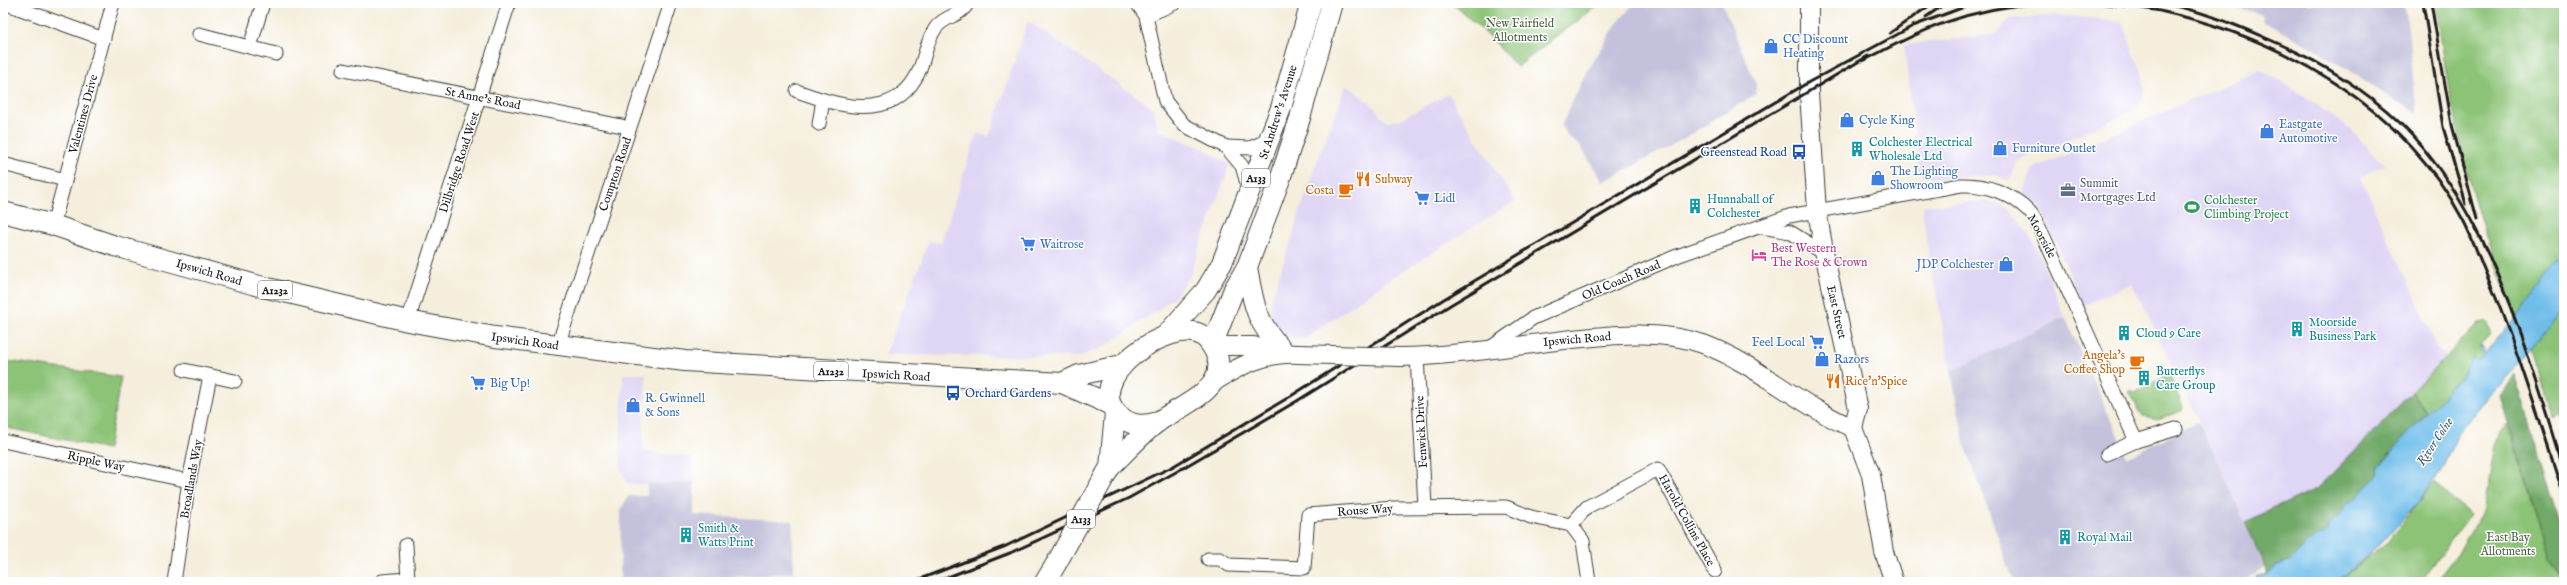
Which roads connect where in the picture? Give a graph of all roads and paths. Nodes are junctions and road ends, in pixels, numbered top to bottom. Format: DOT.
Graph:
graph roads {
  1 [pos="4,3"];
  2 [pos="113,3"];
  3 [pos="263,3"];
  4 [pos="509,3"];
  5 [pos="671,3"];
  6 [pos="968,3"];
  7 [pos="1137,3"];
  8 [pos="1175,3"];
  9 [pos="1311,3"];
  10 [pos="1332,3"];
  11 [pos="1811,6"];
  12 [pos="1146,16"];
  13 [pos="199,34"];
  14 [pos="104,38"];
  15 [pos="250,47"];
  16 [pos="276,54"];
  17 [pos="343,70"];
  18 [pos="797,91"];
  19 [pos="480,98"];
  20 [pos="824,100"];
  21 [pos="819,124"];
  22 [pos="622,126"];
  23 [pos="1271,139"];
  24 [pos="1226,147"];
  25 [pos="3,164"];
  26 [pos="65,180"];
  27 [pos="1249,196"];
  28 [pos="1817,211"];
  29 [pos="3,212"];
  30 [pos="53,225"];
  31 [pos="1760,227"];
  32 [pos="1824,254"];
  33 [pos="1247,267"];
  34 [pos="408,321"];
  35 [pos="1166,335"];
  36 [pos="558,345"];
  37 [pos="1212,346"];
  38 [pos="1490,348"];
  39 [pos="1288,354"];
  40 [pos="1408,356"];
  41 [pos="1122,365"];
  42 [pos="184,370"];
  43 [pos="210,376"];
  44 [pos="235,381"];
  45 [pos="1214,382"];
  46 [pos="1062,383"];
  47 [pos="1113,409"];
  48 [pos="1158,422"];
  49 [pos="1852,428"];
  50 [pos="2176,429"];
  51 [pos="3,441"];
  52 [pos="2136,441"];
  53 [pos="2107,454"];
  54 [pos="1108,470"];
  55 [pos="189,481"];
  56 [pos="1425,508"];
  57 [pos="1571,525"];
  58 [pos="406,545"];
  59 [pos="1208,559"];
  60 [pos="1715,571"];
  61 [pos="382,581"];
  62 [pos="408,581"];
  63 [pos="174,582"];
  64 [pos="1045,582"];
  65 [pos="1589,582"];
  66 [pos="1894,582"];
  1 -- 14 [label="street"];
  2 -- 14 [label="street, Valentines Drive"];
  3 -- 15 [label="street"];
  4 -- 19 [label="street, Dilbridge Road West"];
  5 -- 36 [label="street, Compton Road"];
  6 -- 20 [label="street"];
  7 -- 12 [label="street"];
  8 -- 12 [label="street"];
  9 -- 23 [label="main road, St Andrew's Avenue / A133"];
  10 -- 33 [label="main road, St Andrew's Avenue / A133"];
  11 -- 28 [label="street, East Street"];
  12 -- 24 [label="street"];
  13 -- 15 [label="street"];
  14 -- 26 [label="street, Valentines Drive"];
  15 -- 16 [label="street"];
  17 -- 19 [label="street, St Anne's Road"];
  18 -- 20 [label="street"];
  19 -- 22 [label="street, St Anne's Road"];
  19 -- 34 [label="street, Dilbridge Road West"];
  20 -- 21 [label="street"];
  23 -- 24 [label="street"];
  23 -- 27 [label="main road, St Andrew's Avenue / A133"];
  24 -- 27 [label="street"];
  25 -- 26 [label="street"];
  26 -- 30 [label="street, Valentines Drive"];
  27 -- 35 [label="main road, St Andrew's Avenue / A133"];
  28 -- 31 [label="street, Old Coach Road"];
  28 -- 32 [label="street, East Street"];
  28 -- 52 [label="street, Moorside"];
  29 -- 30 [label="main road, Ipswich Road / A1232"];
  30 -- 34 [label="main road, Ipswich Road / A1232"];
  31 -- 32 [label="street, Old Coach Road"];
  31 -- 38 [label="street, Old Coach Road"];
  32 -- 49 [label="street, East Street"];
  33 -- 37 [label="main road, St Andrew's Avenue / A133"];
  33 -- 39 [label="main road"];
  34 -- 36 [label="main road, Ipswich Road / A1232"];
  35 -- 37 [label="main road, A133"];
  35 -- 41 [label="main road, St Andrew's Avenue / A133"];
  36 -- 46 [label="main road, Ipswich Road / A1232"];
  37 -- 39 [label="street, Ipswich Road"];
  37 -- 45 [label="main road"];
  38 -- 40 [label="street, Ipswich Road"];
  38 -- 49 [label="street, Ipswich Road"];
  39 -- 40 [label="street, Ipswich Road, bridge"];
  39 -- 45 [label="street, Ipswich Road"];
  40 -- 56 [label="street, Fenwick Drive"];
  41 -- 46 [label="main road, Ipswich Road / A1232"];
  41 -- 47 [label="main road, A133"];
  42 -- 43 [label="street"];
  43 -- 44 [label="street"];
  43 -- 55 [label="street, Broadlands Way"];
  45 -- 48 [label="main road, A133"];
  46 -- 47 [label="main road, Ipswich Road / A1232"];
  47 -- 48 [label="main road, A133"];
  47 -- 54 [label="main road, A133"];
  48 -- 54 [label="main road, A133"];
  49 -- 66 [label="street"];
  50 -- 52 [label="street"];
  51 -- 55 [label="street, Ripple Way"];
  52 -- 53 [label="street"];
  54 -- 64 [label="main road, A133, bridge"];
  55 -- 63 [label="street, Broadlands Way"];
  56 -- 57 [label="street, Rouse Way"];
  56 -- 59 [label="street, Rouse Way"];
  57 -- 60 [label="street, Harold Collins Place"];
  57 -- 65 [label="street"];
  58 -- 62 [label="street"];
  61 -- 62 [label="street"];
}
